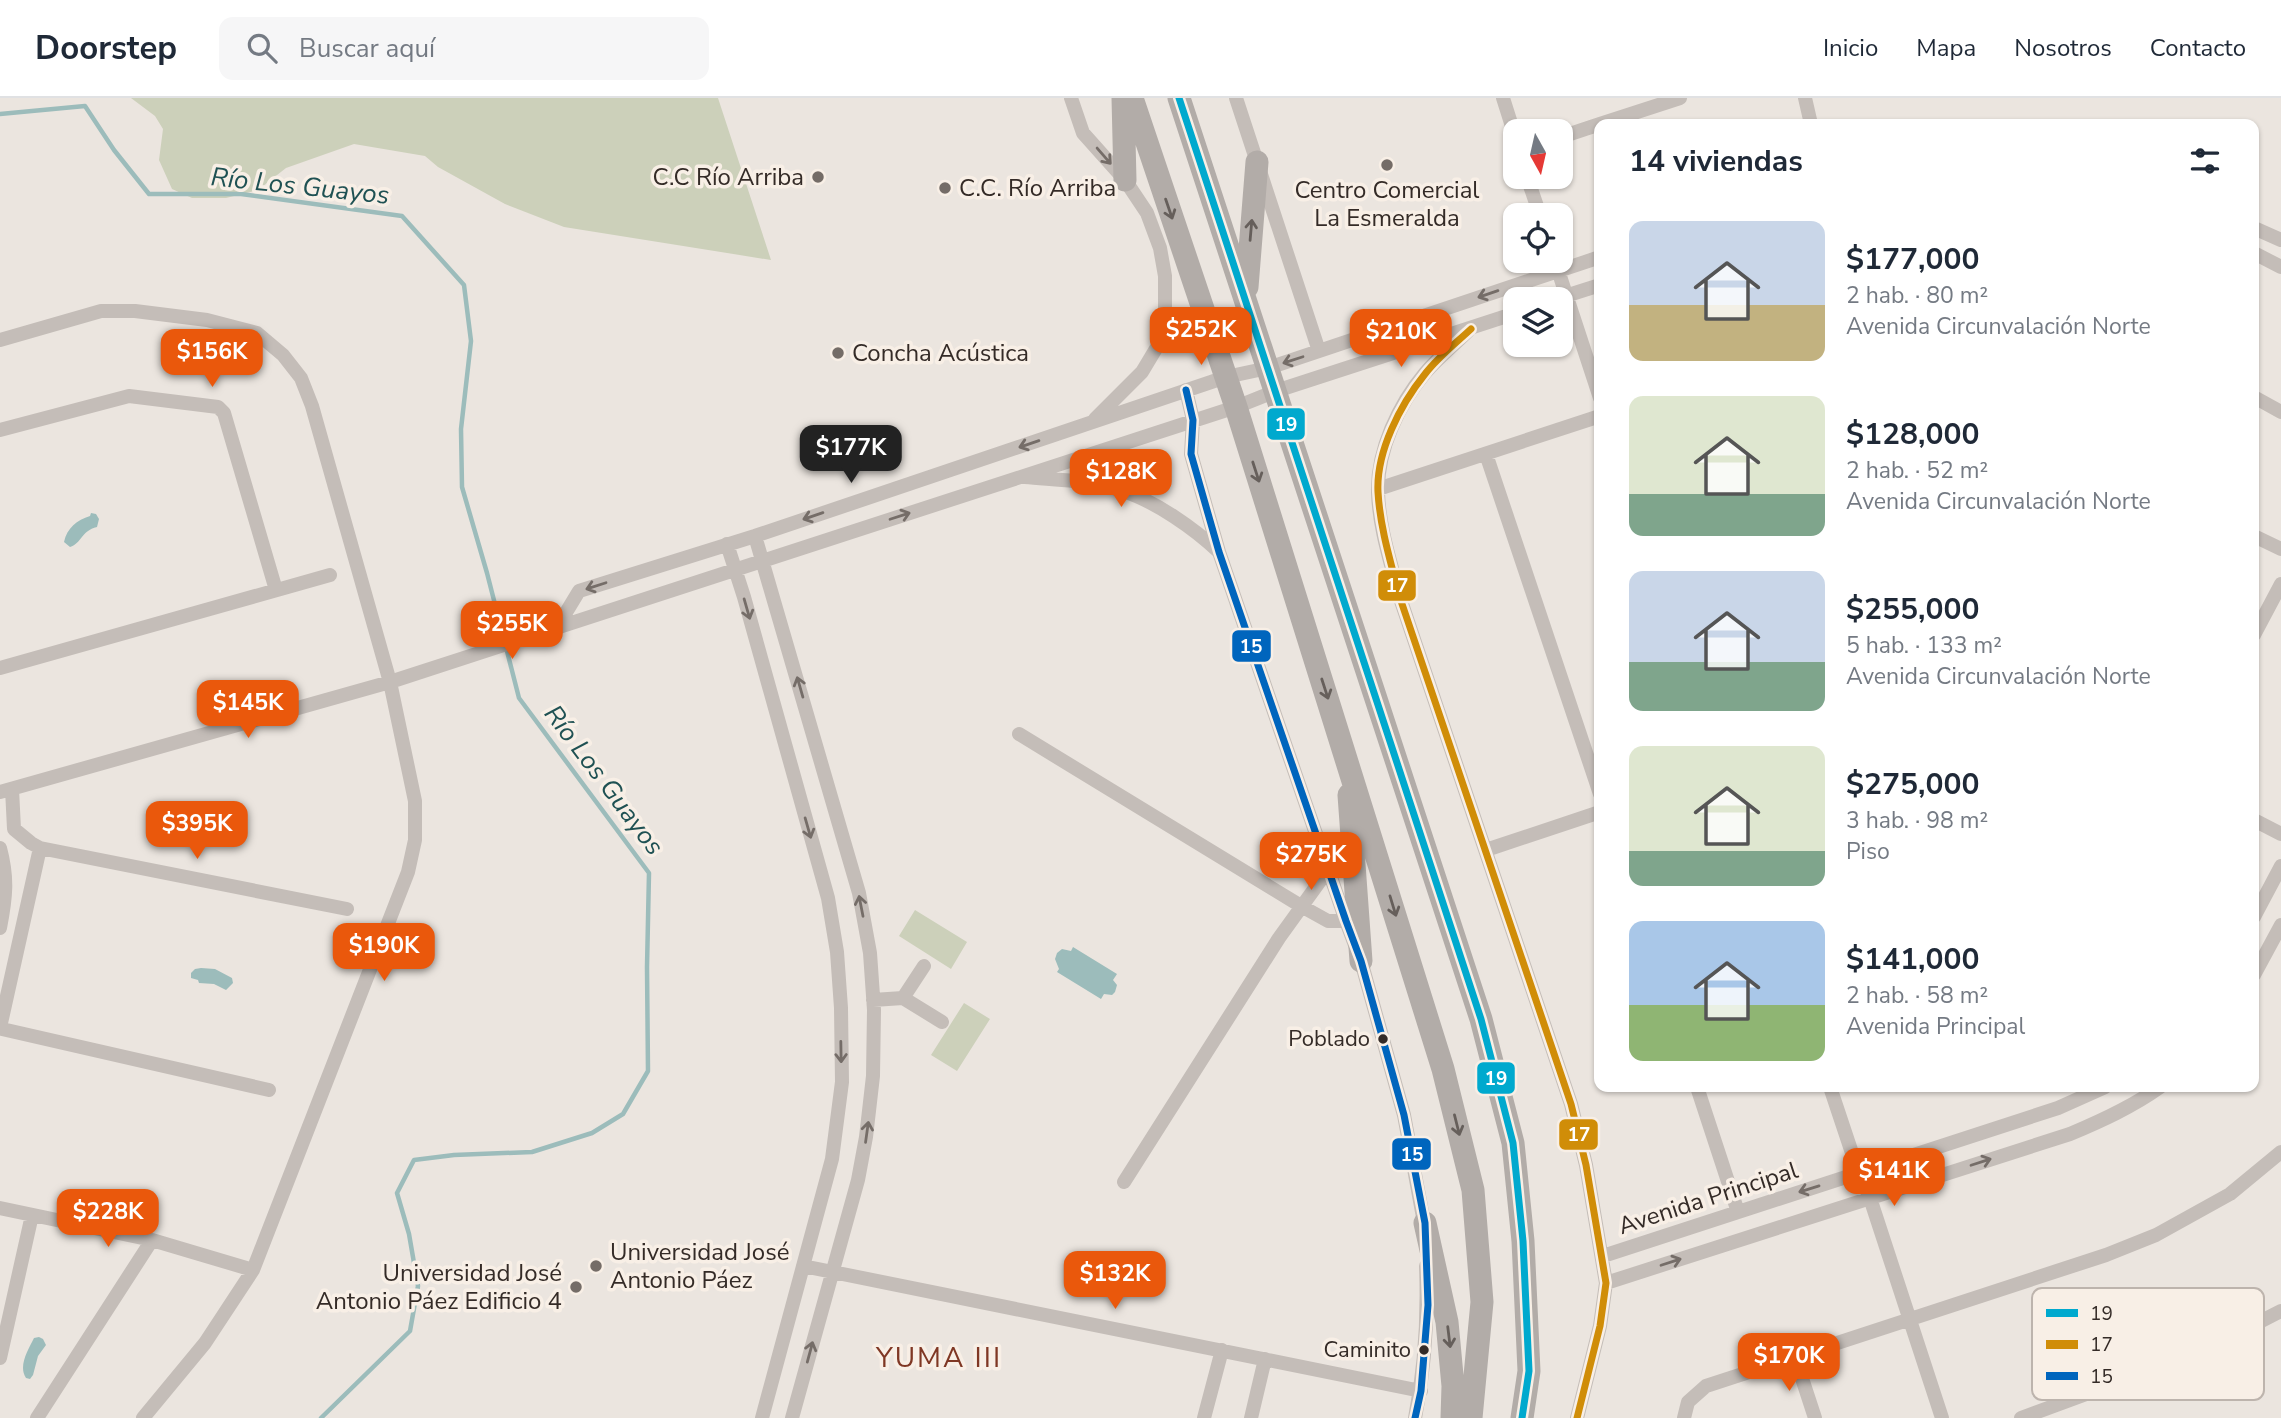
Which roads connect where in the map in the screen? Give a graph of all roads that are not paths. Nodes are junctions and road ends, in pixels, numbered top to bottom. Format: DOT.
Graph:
graph roads {
  1 [pos="1071,98"];
  2 [pos="1123,98"];
  3 [pos="1132,98"];
  4 [pos="1179,98"];
  5 [pos="1236,98"];
  6 [pos="1503,98"];
  7 [pos="1680,98"];
  8 [pos="1805,98"];
  9 [pos="1510,119"];
  10 [pos="1615,119"];
  11 [pos="1810,119"];
  12 [pos="1594,126"];
  13 [pos="1573,133"];
  14 [pos="1257,162"];
  15 [pos="1125,180"];
  16 [pos="2259,230"];
  17 [pos="2281,240"];
  18 [pos="2259,256"];
  19 [pos="1594,258"];
  20 [pos="1573,263"];
  21 [pos="2281,267"];
  22 [pos="1537,273"];
  23 [pos="1594,287"];
  24 [pos="1573,294"];
  25 [pos="1246,297"];
  26 [pos="1503,317"];
  27 [pos="1573,326"];
  28 [pos="1471,328"];
  29 [pos="0,340"];
  30 [pos="1319,351"];
  31 [pos="1268,368"];
  32 [pos="1226,377"];
  33 [pos="1594,382"];
  34 [pos="1186,390"];
  35 [pos="1276,391"];
  36 [pos="2259,400"];
  37 [pos="1236,407"];
  38 [pos="2281,412"];
  39 [pos="1594,418"];
  40 [pos="1193,420"];
  41 [pos="1092,422"];
  42 [pos="0,430"];
  43 [pos="1486,454"];
  44 [pos="1020,476"];
  45 [pos="1378,489"];
  46 [pos="755,536"];
  47 [pos="2259,538"];
  48 [pos="727,544"];
  49 [pos="2281,549"];
  50 [pos="1219,552"];
  51 [pos="763,561"];
  52 [pos="735,570"];
  53 [pos="330,575"];
  54 [pos="2281,584"];
  55 [pos="276,590"];
  56 [pos="2259,626"];
  57 [pos="556,629"];
  58 [pos="0,668"];
  59 [pos="390,682"];
  60 [pos="1019,734"];
  61 [pos="1346,753"];
  62 [pos="1594,776"];
  63 [pos="6,791"];
  64 [pos="1594,814"];
  65 [pos="2259,823"];
  66 [pos="14,829"];
  67 [pos="2281,834"];
  68 [pos="0,835"];
  69 [pos="0,848"];
  70 [pos="40,848"];
  71 [pos="1486,850"];
  72 [pos="2281,866"];
  73 [pos="1328,870"];
  74 [pos="3,895"];
  75 [pos="1301,906"];
  76 [pos="2259,908"];
  77 [pos="347,909"];
  78 [pos="1346,921"];
  79 [pos="2281,925"];
  80 [pos="0,928"];
  81 [pos="1361,961"];
  82 [pos="924,966"];
  83 [pos="2259,966"];
  84 [pos="903,998"];
  85 [pos="873,1000"];
  86 [pos="942,1022"];
  87 [pos="269,1090"];
  88 [pos="1699,1092"];
  89 [pos="1832,1092"];
  90 [pos="2094,1092"];
  91 [pos="2153,1092"];
  92 [pos="2281,1152"];
  93 [pos="1860,1174"];
  94 [pos="1124,1182"];
  95 [pos="1870,1198"];
  96 [pos="0,1208"];
  97 [pos="1738,1212"];
  98 [pos="32,1215"];
  99 [pos="1424,1223"];
  100 [pos="152,1240"];
  101 [pos="1603,1256"];
  102 [pos="803,1266"];
  103 [pos="253,1270"];
  104 [pos="832,1271"];
  105 [pos="1606,1283"];
  106 [pos="2281,1311"];
  107 [pos="1910,1320"];
  108 [pos="2264,1320"];
  109 [pos="1222,1350"];
  110 [pos="1796,1357"];
  111 [pos="0,1358"];
  112 [pos="1265,1359"];
  113 [pos="1421,1391"];
  114 [pos="2069,1400"];
  115 [pos="37,1418"];
  116 [pos="143,1418"];
  117 [pos="762,1418"];
  118 [pos="792,1418"];
  119 [pos="1204,1418"];
  120 [pos="1251,1418"];
  121 [pos="1415,1418"];
  122 [pos="1452,1418"];
  123 [pos="1471,1418"];
  124 [pos="1522,1418"];
  125 [pos="1577,1418"];
  126 [pos="1684,1418"];
  127 [pos="1815,1418"];
  128 [pos="1942,1418"];
  129 [pos="2021,1418"];
  1 -- 15 [label="street, one-way"];
  2 -- 15 [label="main road"];
  3 -- 32 [label="main road, one-way"];
  4 -- 25 [label="main road"];
  5 -- 14 [label="street"];
  6 -- 9 [label="street"];
  7 -- 10 [label="street"];
  8 -- 11 [label="street"];
  12 -- 13 [label="street"];
  25 -- 14 [label="main road, one-way"];
  14 -- 30 [label="street"];
  15 -- 41 [label="street"];
  16 -- 17 [label="street"];
  18 -- 21 [label="street"];
  19 -- 20 [label="street"];
  22 -- 30 [label="street, one-way"];
  23 -- 24 [label="street"];
  25 -- 31 [label="main road"];
  26 -- 28 [label="street"];
  27 -- 33 [label="street"];
  28 -- 35 [label="street"];
  28 -- 45 [label="street"];
  29 -- 59 [label="street"];
  30 -- 31 [label="street, one-way"];
  31 -- 32 [label="street"];
  31 -- 35 [label="main road"];
  32 -- 34 [label="street"];
  32 -- 37 [label="main road"];
  34 -- 40 [label="street"];
  34 -- 41 [label="street"];
  35 -- 37 [label="street"];
  35 -- 124 [label="main road"];
  36 -- 38 [label="street"];
  37 -- 40 [label="street"];
  37 -- 61 [label="main road, one-way"];
  39 -- 43 [label="street"];
  40 -- 44 [label="street"];
  40 -- 50 [label="street"];
  41 -- 46 [label="street, one-way"];
  42 -- 55 [label="street"];
  43 -- 45 [label="street"];
  43 -- 62 [label="street"];
  44 -- 50 [label="street"];
  51 -- 44 [label="street, one-way"];
  45 -- 71 [label="street"];
  46 -- 48 [label="street"];
  46 -- 51 [label="street"];
  47 -- 49 [label="street"];
  48 -- 52 [label="street"];
  48 -- 57 [label="street, one-way"];
  50 -- 73 [label="street"];
  51 -- 52 [label="street"];
  85 -- 51 [label="street, one-way"];
  52 -- 57 [label="street"];
  52 -- 102 [label="street, one-way"];
  53 -- 55 [label="street"];
  54 -- 56 [label="street"];
  55 -- 58 [label="street"];
  57 -- 59 [label="street"];
  59 -- 63 [label="street"];
  59 -- 103 [label="street"];
  60 -- 75 [label="street"];
  61 -- 81 [label="main road"];
  61 -- 123 [label="main road, one-way"];
  63 -- 66 [label="street"];
  64 -- 71 [label="street"];
  65 -- 67 [label="street"];
  66 -- 68 [label="street"];
  66 -- 70 [label="street"];
  69 -- 74 [label="street"];
  70 -- 77 [label="street"];
  70 -- 87 [label="street"];
  71 -- 101 [label="street"];
  72 -- 76 [label="street"];
  73 -- 75 [label="street"];
  73 -- 78 [label="street"];
  74 -- 80 [label="street"];
  75 -- 78 [label="street"];
  75 -- 94 [label="street"];
  78 -- 81 [label="street"];
  79 -- 83 [label="street"];
  81 -- 99 [label="street"];
  82 -- 84 [label="street"];
  84 -- 85 [label="street"];
  84 -- 86 [label="street"];
  104 -- 85 [label="street, one-way"];
  88 -- 97 [label="street"];
  89 -- 93 [label="street"];
  90 -- 93 [label="street, Avenida Principal"];
  95 -- 91 [label="street, Avenida Principal, one-way"];
  92 -- 107 [label="street"];
  93 -- 95 [label="street"];
  93 -- 97 [label="street, Avenida Principal, one-way"];
  105 -- 95 [label="street, Avenida Principal, one-way"];
  95 -- 107 [label="street"];
  96 -- 98 [label="street"];
  97 -- 101 [label="street, Avenida Principal"];
  98 -- 100 [label="street"];
  98 -- 111 [label="street"];
  99 -- 113 [label="street"];
  99 -- 122 [label="main road, one-way"];
  100 -- 103 [label="street"];
  100 -- 115 [label="street"];
  101 -- 105 [label="street"];
  102 -- 104 [label="street"];
  102 -- 117 [label="street"];
  103 -- 116 [label="street"];
  104 -- 109 [label="street"];
  118 -- 104 [label="street, one-way"];
  105 -- 125 [label="street"];
  106 -- 108 [label="street"];
  107 -- 110 [label="street"];
  107 -- 128 [label="street"];
  109 -- 112 [label="street"];
  109 -- 119 [label="street"];
  110 -- 126 [label="street"];
  110 -- 127 [label="street"];
  112 -- 113 [label="street"];
  112 -- 120 [label="street"];
  113 -- 121 [label="street"];
  114 -- 129 [label="street"];
}
